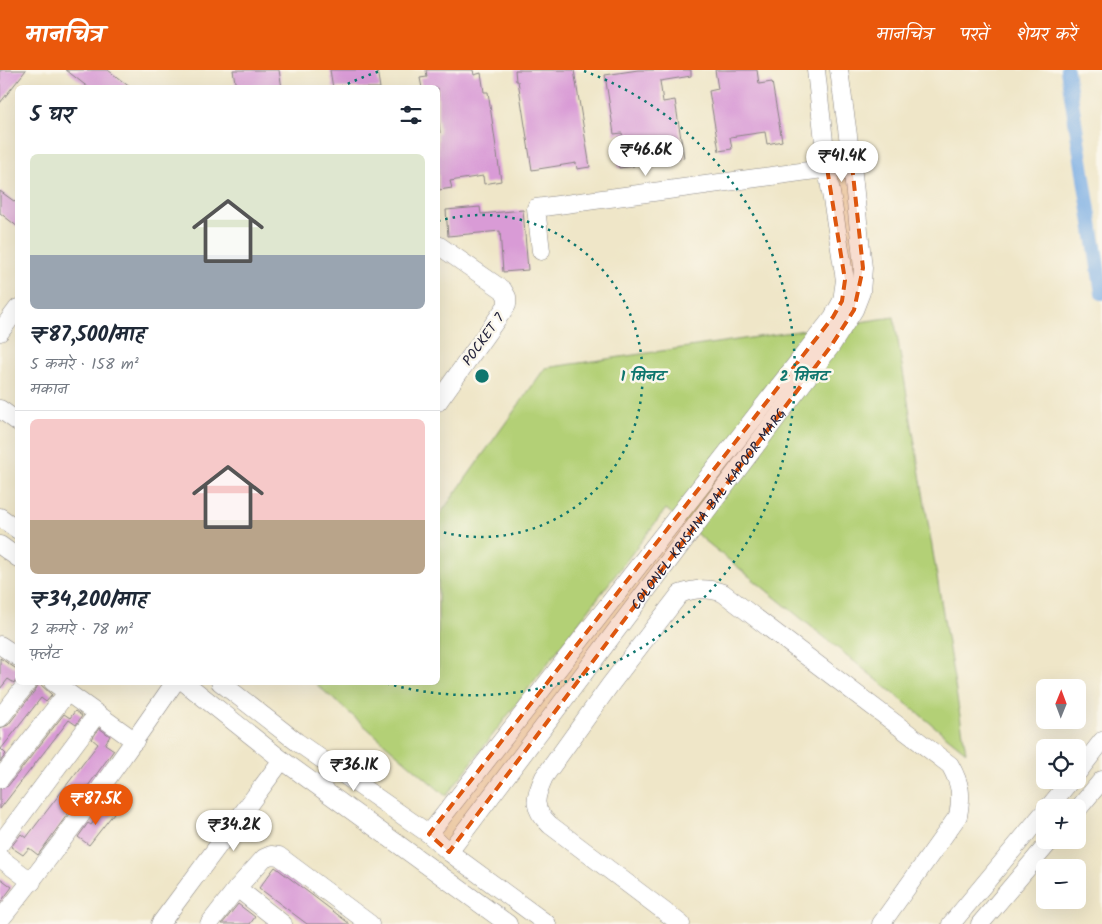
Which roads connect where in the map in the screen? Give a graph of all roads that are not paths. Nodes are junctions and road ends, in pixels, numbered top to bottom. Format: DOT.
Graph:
graph roads {
  1 [pos="816,70"];
  2 [pos="839,70"];
  3 [pos="852,165"];
  4 [pos="827,168"];
  5 [pos="440,246"];
  6 [pos="541,251"];
  7 [pos="15,312"];
  8 [pos="0,332"];
  9 [pos="440,399"];
  10 [pos="0,409"];
  11 [pos="15,420"];
  12 [pos="0,517"];
  13 [pos="15,528"];
  14 [pos="0,545"];
  15 [pos="15,556"];
  16 [pos="588,668"];
  17 [pos="26,685"];
  18 [pos="174,685"];
  19 [pos="224,685"];
  20 [pos="610,685"];
  21 [pos="60,688"];
  22 [pos="206,688"];
  23 [pos="97,714"];
  24 [pos="0,718"];
  25 [pos="135,741"];
  26 [pos="1102,741"];
  27 [pos="282,760"];
  28 [pos="324,761"];
  29 [pos="1086,761"];
  30 [pos="0,779"];
  31 [pos="1102,780"];
  32 [pos="312,782"];
  33 [pos="1063,789"];
  34 [pos="1055,799"];
  35 [pos="1086,799"];
  36 [pos="1036,822"];
  37 [pos="429,834"];
  38 [pos="0,844"];
  39 [pos="1044,849"];
  40 [pos="449,852"];
  41 [pos="0,858"];
  42 [pos="32,882"];
  43 [pos="237,888"];
  44 [pos="0,920"];
  45 [pos="272,921"];
  46 [pos="160,924"];
  47 [pos="210,924"];
  48 [pos="370,924"];
  49 [pos="508,924"];
  50 [pos="547,924"];
  51 [pos="681,924"];
  52 [pos="881,924"];
  53 [pos="951,924"];
  54 [pos="980,924"];
  1 -- 4 [label="street"];
  2 -- 3 [label="street, COLONEL KRISHNA BAL KAPOOR MARG"];
  3 -- 4 [label="street"];
  3 -- 16 [label="street, COLONEL KRISHNA BAL KAPOOR MARG"];
  4 -- 6 [label="street"];
  4 -- 37 [label="street"];
  5 -- 9 [label="street, POCKET 7"];
  7 -- 8 [label="street"];
  10 -- 11 [label="street"];
  12 -- 13 [label="street"];
  14 -- 15 [label="street"];
  16 -- 20 [label="street"];
  16 -- 40 [label="street, COLONEL KRISHNA BAL KAPOOR MARG"];
  17 -- 24 [label="street"];
  18 -- 25 [label="street"];
  19 -- 28 [label="street"];
  20 -- 51 [label="street"];
  20 -- 52 [label="street"];
  21 -- 23 [label="street"];
  21 -- 30 [label="street"];
  22 -- 27 [label="street"];
  23 -- 25 [label="street"];
  23 -- 38 [label="street"];
  25 -- 42 [label="street"];
  26 -- 29 [label="street"];
  27 -- 32 [label="street"];
  27 -- 46 [label="street"];
  28 -- 32 [label="street"];
  28 -- 37 [label="street"];
  31 -- 35 [label="street"];
  32 -- 49 [label="street"];
  33 -- 34 [label="street"];
  36 -- 53 [label="street"];
  37 -- 40 [label="street"];
  39 -- 54 [label="street"];
  40 -- 50 [label="street"];
  41 -- 42 [label="street"];
  42 -- 44 [label="street"];
  43 -- 45 [label="street"];
  43 -- 47 [label="street"];
  43 -- 48 [label="street"];
}
